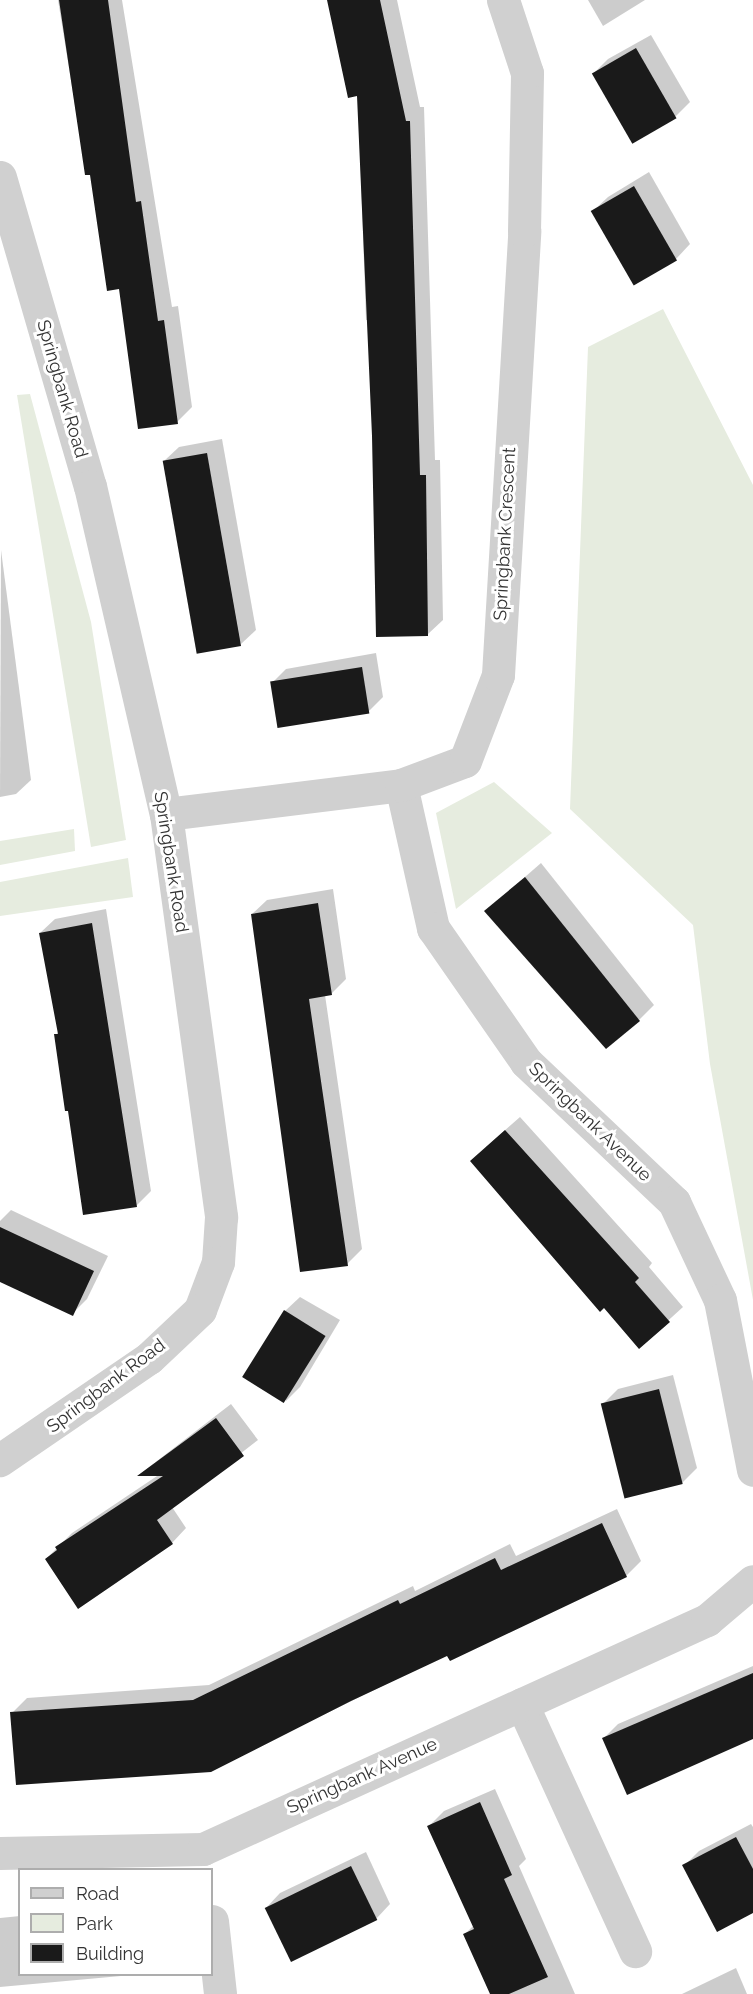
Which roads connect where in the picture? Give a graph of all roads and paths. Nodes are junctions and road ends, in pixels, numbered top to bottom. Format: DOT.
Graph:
graph roads {
  1 [pos="503,0"];
  2 [pos="0,177"];
  3 [pos="401,785"];
  4 [pos="166,814"];
  5 [pos="0,1460"];
  6 [pos="753,1470"];
  7 [pos="753,1581"];
  8 [pos="522,1704"];
  9 [pos="0,1853"];
  10 [pos="204,1859"];
  11 [pos="213,1930"];
  12 [pos="635,1952"];
  13 [pos="220,1994"];
  1 -- 3 [label="street, Springbank Crescent"];
  2 -- 4 [label="street, Springbank Road"];
  3 -- 4 [label="street, Springbank Crescent"];
  3 -- 6 [label="street, Springbank Avenue"];
  4 -- 5 [label="street, Springbank Road"];
  7 -- 8 [label="street, Springbank Avenue"];
  8 -- 10 [label="street, Springbank Avenue"];
  8 -- 12 [label="street"];
  9 -- 10 [label="street, Springbank Avenue"];
  11 -- 13 [label="street"];
}
